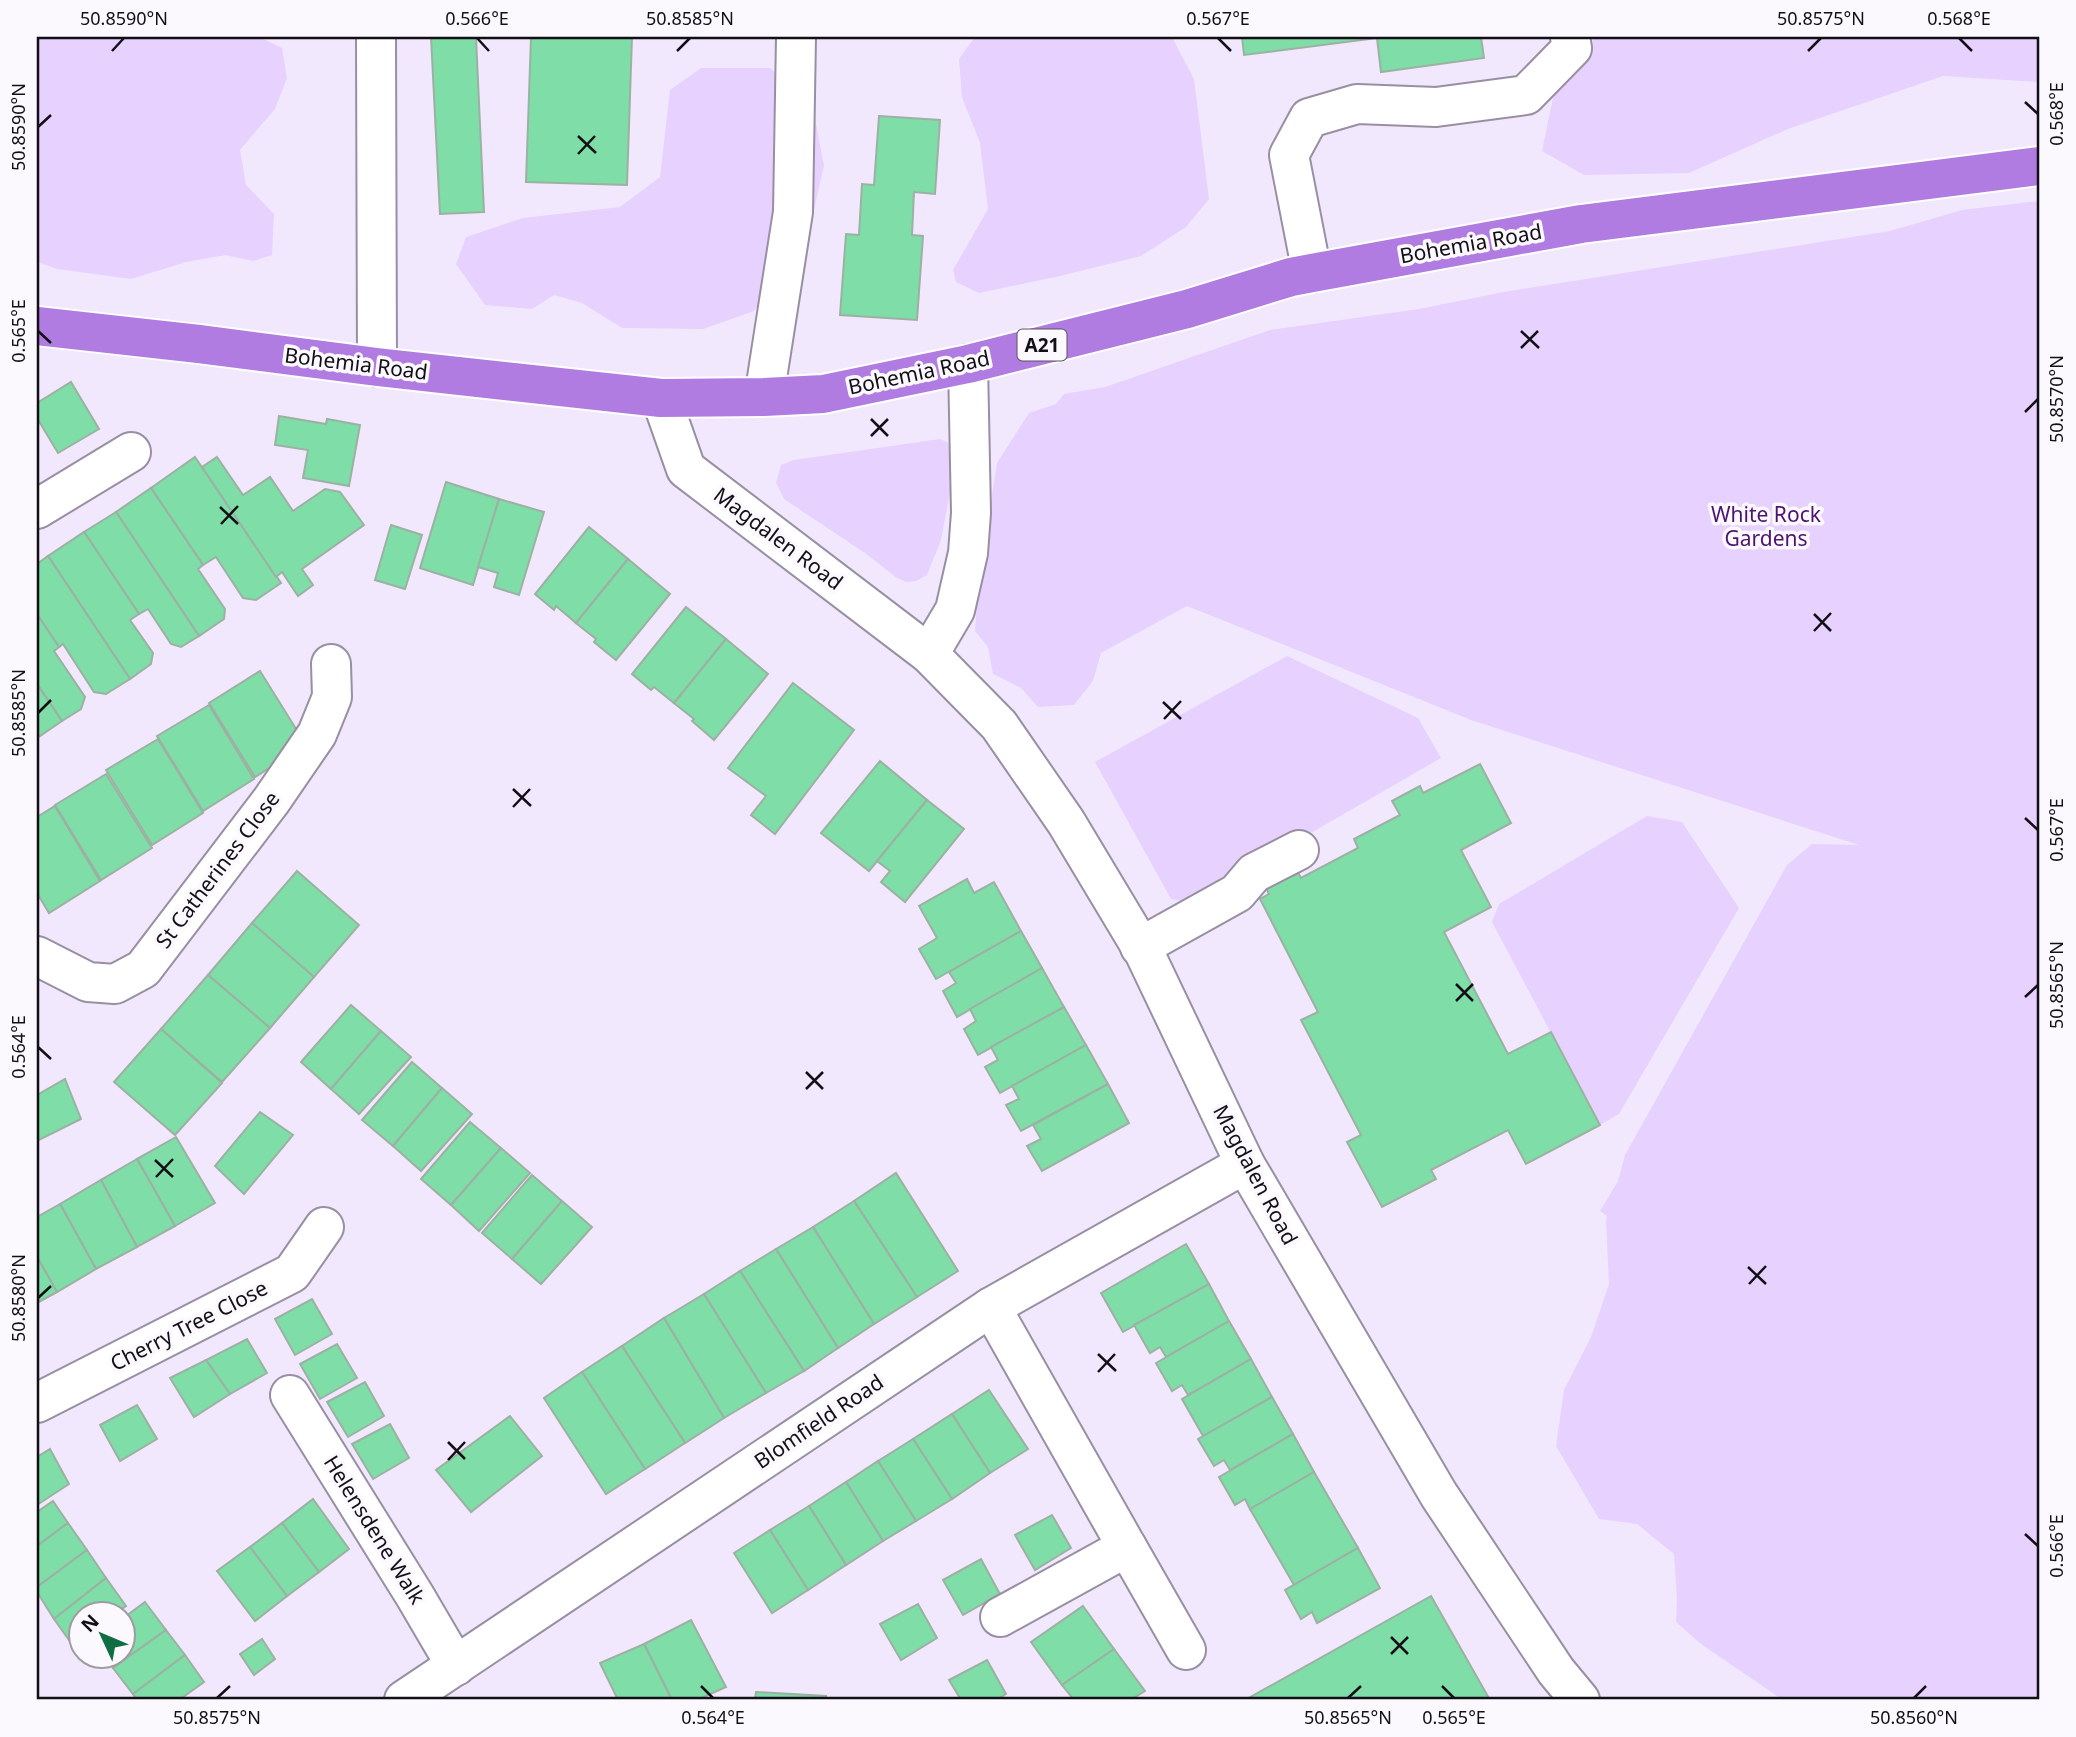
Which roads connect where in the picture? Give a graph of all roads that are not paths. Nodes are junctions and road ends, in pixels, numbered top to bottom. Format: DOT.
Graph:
graph roads {
  1 [pos="376,37"];
  2 [pos="796,37"];
  3 [pos="1570,37"];
  4 [pos="2039,166"];
  5 [pos="1312,273"];
  6 [pos="37,326"];
  7 [pos="968,364"];
  8 [pos="377,367"];
  9 [pos="764,397"];
  10 [pos="661,398"];
  11 [pos="131,452"];
  12 [pos="37,509"];
  13 [pos="929,654"];
  14 [pos="331,664"];
  15 [pos="1299,850"];
  16 [pos="1140,947"];
  17 [pos="37,956"];
  18 [pos="1245,1164"];
  19 [pos="324,1227"];
  20 [pos="991,1307"];
  21 [pos="290,1395"];
  22 [pos="37,1403"];
  23 [pos="1127,1547"];
  24 [pos="1000,1617"];
  25 [pos="1186,1650"];
  26 [pos="456,1666"];
  27 [pos="404,1700"];
  28 [pos="1580,1700"];
  1 -- 8 [label="street"];
  2 -- 9 [label="street"];
  3 -- 5 [label="street"];
  4 -- 5 [label="highway, Bohemia Road / A21"];
  5 -- 7 [label="highway, Bohemia Road / A21"];
  6 -- 8 [label="highway, Bohemia Road / A21"];
  7 -- 9 [label="highway, Bohemia Road / A21"];
  7 -- 13 [label="street"];
  8 -- 10 [label="highway, Bohemia Road / A21"];
  9 -- 10 [label="highway, Bohemia Road / A21"];
  10 -- 13 [label="street, Magdalen Road"];
  11 -- 12 [label="street"];
  13 -- 16 [label="street, Magdalen Road"];
  14 -- 17 [label="street, St Catherines Close"];
  15 -- 16 [label="street"];
  16 -- 18 [label="street, Magdalen Road"];
  18 -- 20 [label="street, Blomfield Road"];
  18 -- 28 [label="street, Magdalen Road"];
  19 -- 22 [label="street, Cherry Tree Close"];
  20 -- 23 [label="street"];
  20 -- 26 [label="street, Blomfield Road"];
  21 -- 26 [label="street, Helensdene Walk"];
  23 -- 24 [label="street"];
  23 -- 25 [label="street"];
  26 -- 27 [label="street, Blomfield Road"];
}
